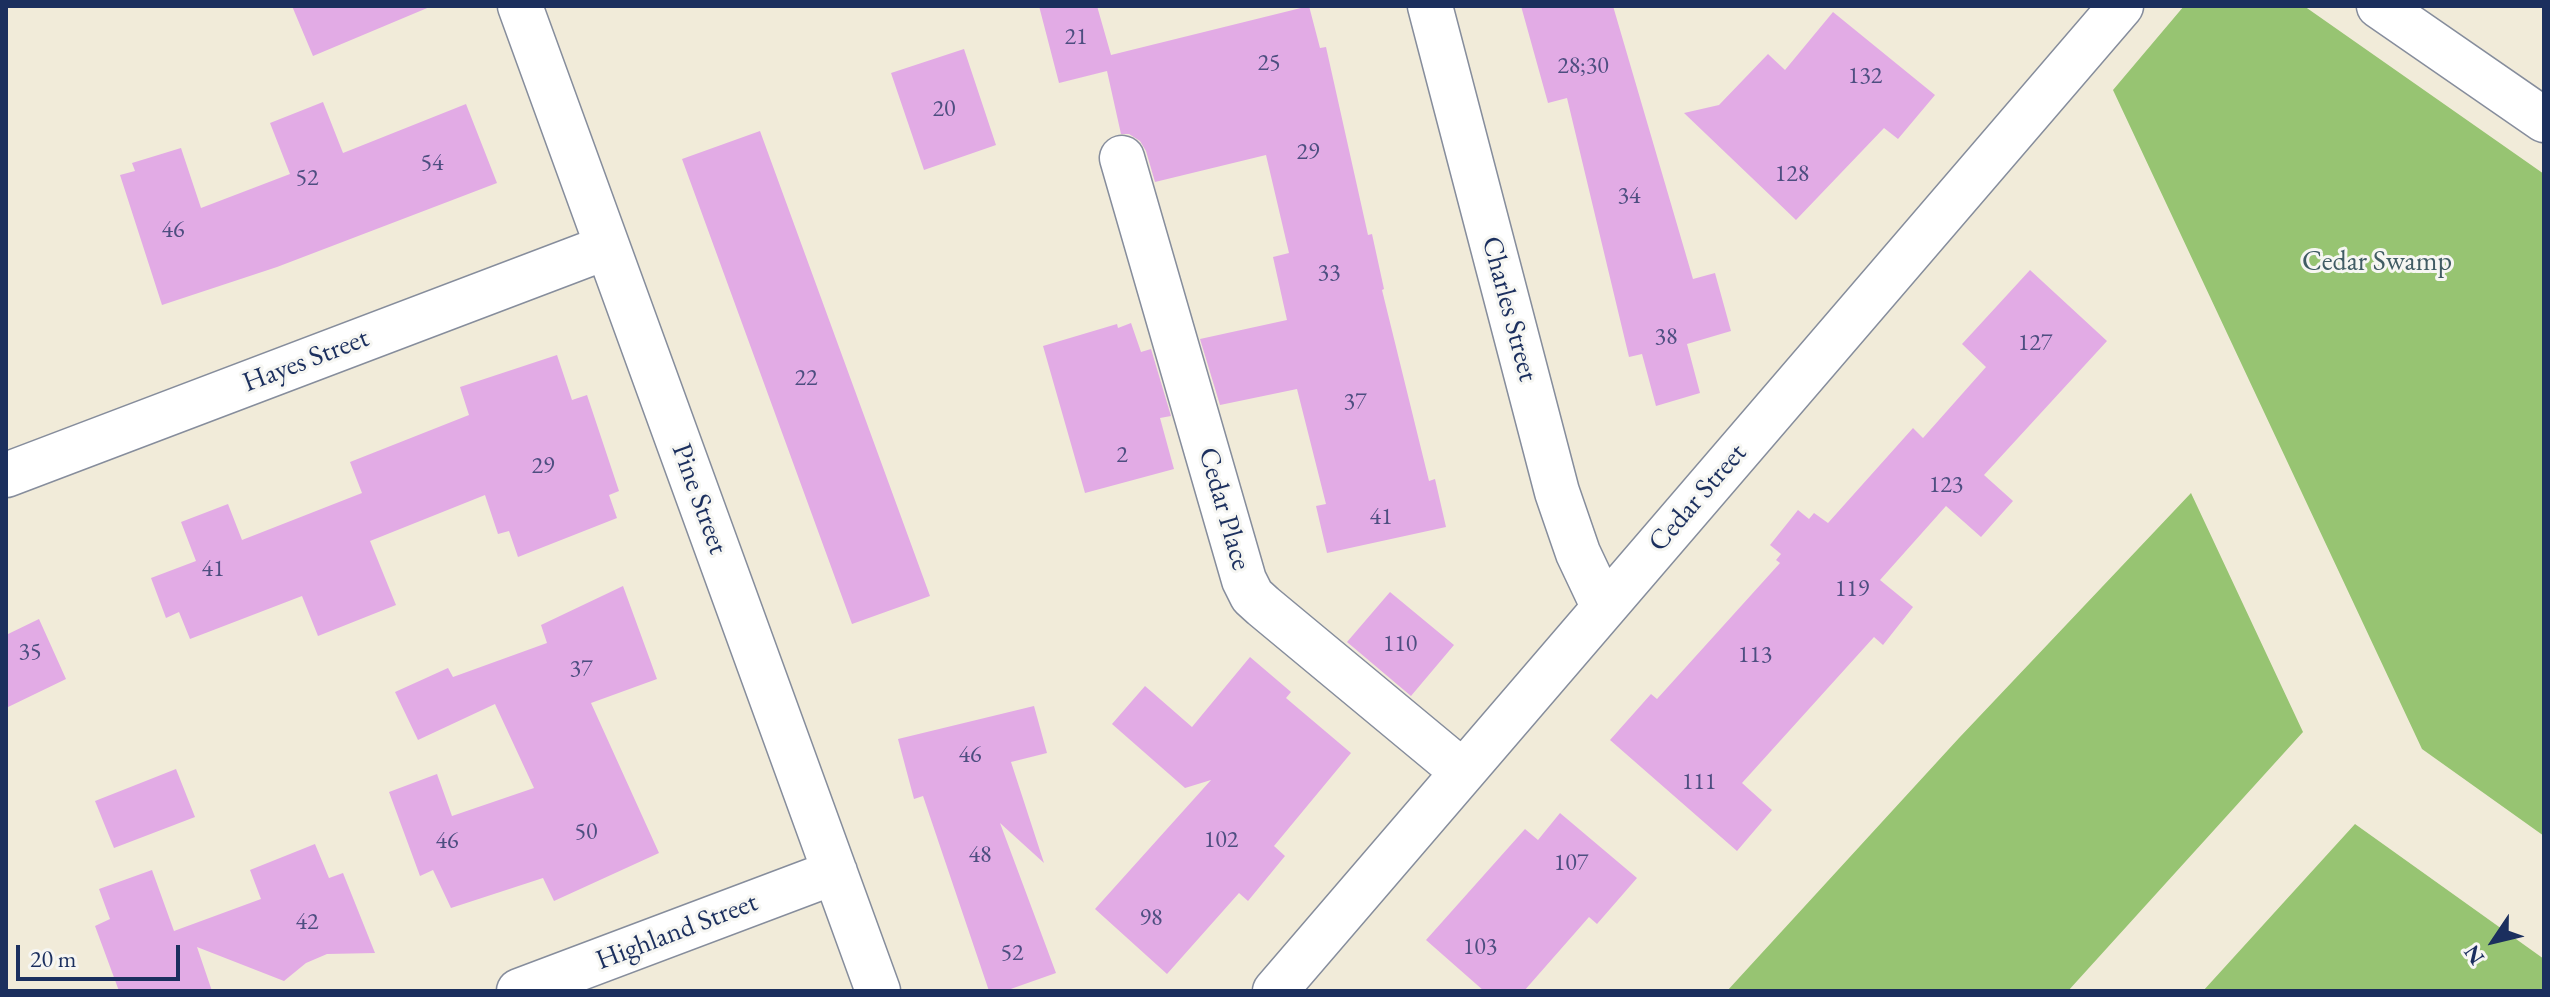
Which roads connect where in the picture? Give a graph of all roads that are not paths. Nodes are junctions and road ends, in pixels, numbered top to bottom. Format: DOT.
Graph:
graph roads {
  1 [pos="520,6"];
  2 [pos="1430,6"];
  3 [pos="2121,6"];
  4 [pos="2379,6"];
  5 [pos="2544,120"];
  6 [pos="1122,158"];
  7 [pos="607,247"];
  8 [pos="6,475"];
  9 [pos="1604,608"];
  10 [pos="1463,772"];
  11 [pos="835,872"];
  12 [pos="519,991"];
  13 [pos="878,991"];
  14 [pos="1275,991"];
  1 -- 7 [label="street, Pine Street"];
  2 -- 9 [label="street, Charles Street"];
  3 -- 9 [label="street, Cedar Street"];
  4 -- 5 [label="street"];
  6 -- 10 [label="street, Cedar Place"];
  7 -- 8 [label="street, Hayes Street"];
  7 -- 11 [label="street, Pine Street"];
  9 -- 10 [label="street, Cedar Street"];
  10 -- 14 [label="street, Cedar Street"];
  11 -- 12 [label="street, Highland Street"];
  11 -- 13 [label="street, Pine Street"];
}
